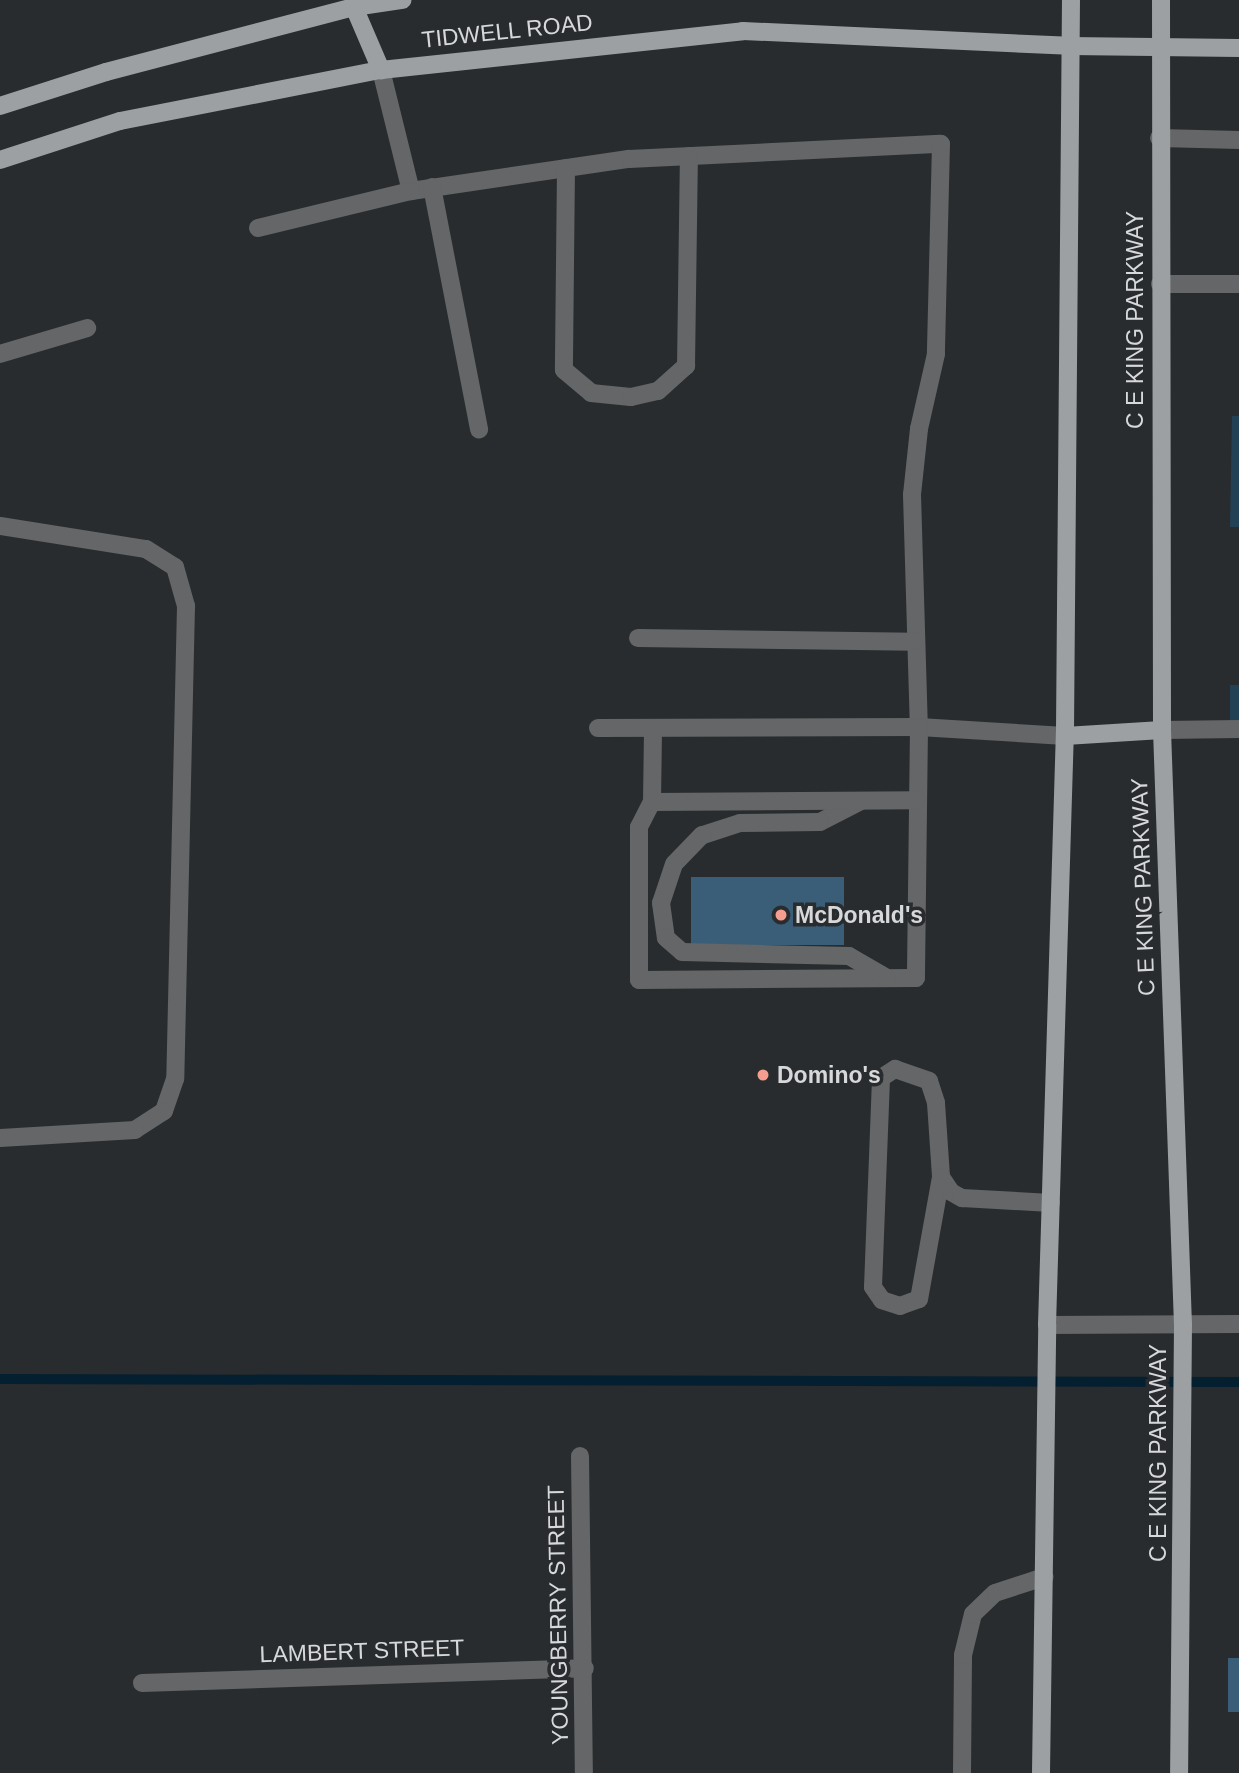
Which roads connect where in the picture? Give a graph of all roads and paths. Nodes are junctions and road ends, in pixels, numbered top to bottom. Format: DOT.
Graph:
graph roads {
  1 [pos="402,0"];
  2 [pos="1071,0"];
  3 [pos="1161,0"];
  4 [pos="354,7"];
  5 [pos="1069,46"];
  6 [pos="1158,47"];
  7 [pos="1239,48"];
  8 [pos="381,70"];
  9 [pos="0,106"];
  10 [pos="1159,138"];
  11 [pos="1239,140"];
  12 [pos="689,156"];
  13 [pos="0,160"];
  14 [pos="566,168"];
  15 [pos="432,187"];
  16 [pos="411,191"];
  17 [pos="258,228"];
  18 [pos="1239,284"];
  19 [pos="1160,285"];
  20 [pos="87,328"];
  21 [pos="0,354"];
  22 [pos="479,429"];
  23 [pos="0,526"];
  24 [pos="638,638"];
  25 [pos="914,642"];
  26 [pos="919,727"];
  27 [pos="598,728"];
  28 [pos="653,728"];
  29 [pos="1239,729"];
  30 [pos="1162,730"];
  31 [pos="1065,736"];
  32 [pos="917,800"];
  33 [pos="861,801"];
  34 [pos="652,802"];
  35 [pos="887,978"];
  36 [pos="0,1138"];
  37 [pos="941,1177"];
  38 [pos="1051,1203"];
  39 [pos="1183,1324"];
  40 [pos="1239,1324"];
  41 [pos="1047,1325"];
  42 [pos="580,1456"];
  43 [pos="1044,1577"];
  44 [pos="585,1668"];
  45 [pos="142,1683"];
  46 [pos="584,1773"];
  47 [pos="962,1773"];
  48 [pos="1041,1773"];
  49 [pos="1179,1773"];
  1 -- 4 [label="main road, TIDWELL ROAD"];
  2 -- 5 [label="main road"];
  3 -- 6 [label="main road, C E KING PARKWAY"];
  4 -- 8 [label="main road"];
  4 -- 9 [label="main road, TIDWELL ROAD"];
  5 -- 6 [label="main road, TIDWELL ROAD"];
  5 -- 8 [label="main road, TIDWELL ROAD"];
  5 -- 31 [label="main road"];
  6 -- 7 [label="main road, TIDWELL ROAD"];
  6 -- 10 [label="main road, C E KING PARKWAY"];
  8 -- 13 [label="main road, TIDWELL ROAD"];
  8 -- 16 [label="street"];
  10 -- 11 [label="street"];
  10 -- 19 [label="main road, C E KING PARKWAY"];
  12 -- 14 [label="street"];
  12 -- 14 [label="street"];
  12 -- 25 [label="street"];
  14 -- 15 [label="street"];
  15 -- 16 [label="street"];
  15 -- 22 [label="street"];
  16 -- 17 [label="street"];
  18 -- 19 [label="street"];
  19 -- 30 [label="main road, C E KING PARKWAY"];
  20 -- 21 [label="street"];
  23 -- 36 [label="street"];
  24 -- 25 [label="street"];
  25 -- 26 [label="street"];
  26 -- 28 [label="street"];
  26 -- 31 [label="street"];
  26 -- 32 [label="street"];
  27 -- 28 [label="street"];
  28 -- 34 [label="street"];
  29 -- 30 [label="street"];
  30 -- 31 [label="main road"];
  30 -- 39 [label="main road, C E KING PARKWAY"];
  31 -- 38 [label="main road"];
  32 -- 33 [label="street"];
  32 -- 35 [label="street"];
  33 -- 34 [label="street"];
  33 -- 35 [label="street"];
  34 -- 35 [label="street"];
  37 -- 37 [label="street"];
  37 -- 38 [label="street"];
  38 -- 41 [label="main road"];
  39 -- 40 [label="street"];
  39 -- 41 [label="street"];
  39 -- 49 [label="main road, C E KING PARKWAY"];
  41 -- 43 [label="main road"];
  42 -- 44 [label="street, YOUNGBERRY STREET"];
  43 -- 47 [label="street"];
  43 -- 48 [label="main road"];
  44 -- 45 [label="street, LAMBERT STREET"];
  44 -- 46 [label="street, YOUNGBERRY STREET"];
}
